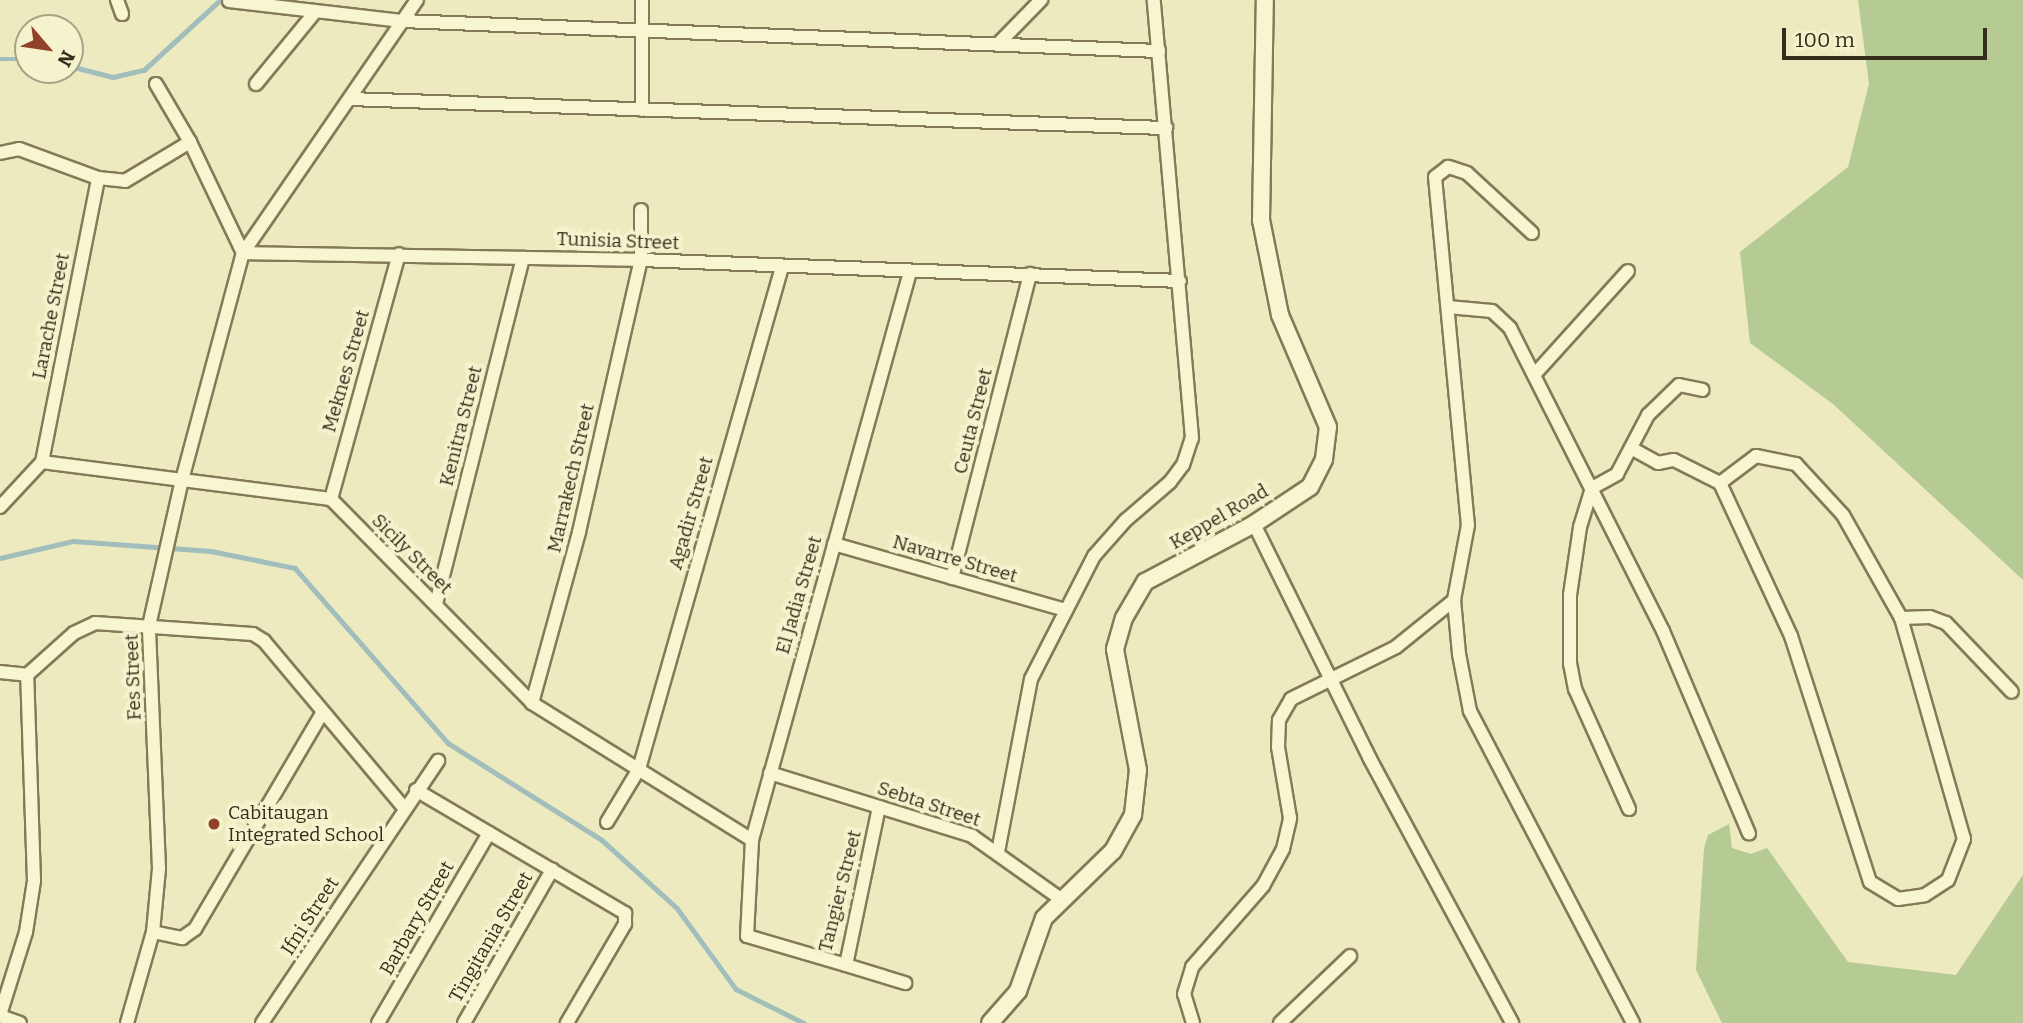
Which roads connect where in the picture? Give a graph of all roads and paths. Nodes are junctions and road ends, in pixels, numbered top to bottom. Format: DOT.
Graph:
graph roads {
  1 [pos="117,0"];
  2 [pos="417,0"];
  3 [pos="642,0"];
  4 [pos="1041,0"];
  5 [pos="1154,0"];
  6 [pos="1265,0"];
  7 [pos="229,1"];
  8 [pos="316,11"];
  9 [pos="122,13"];
  10 [pos="402,21"];
  11 [pos="642,30"];
  12 [pos="998,44"];
  13 [pos="1159,51"];
  14 [pos="156,84"];
  15 [pos="256,84"];
  16 [pos="350,99"];
  17 [pos="642,110"];
  18 [pos="1166,128"];
  19 [pos="190,142"];
  20 [pos="0,153"];
  21 [pos="98,178"];
  22 [pos="641,210"];
  23 [pos="1532,233"];
  24 [pos="243,253"];
  25 [pos="399,254"];
  26 [pos="523,258"];
  27 [pos="641,260"];
  28 [pos="782,267"];
  29 [pos="1628,271"];
  30 [pos="910,272"];
  31 [pos="1030,274"];
  32 [pos="1180,281"];
  33 [pos="1448,307"];
  34 [pos="1534,375"];
  35 [pos="1702,390"];
  36 [pos="1631,448"];
  37 [pos="42,462"];
  38 [pos="182,480"];
  39 [pos="1720,482"];
  40 [pos="1592,488"];
  41 [pos="331,499"];
  42 [pos="0,507"];
  43 [pos="1254,524"];
  44 [pos="834,544"];
  45 [pos="952,578"];
  46 [pos="1454,600"];
  47 [pos="436,604"];
  48 [pos="1066,610"];
  49 [pos="1901,618"];
  50 [pos="149,626"];
  51 [pos="0,672"];
  52 [pos="27,675"];
  53 [pos="1332,678"];
  54 [pos="2012,692"];
  55 [pos="532,703"];
  56 [pos="323,713"];
  57 [pos="438,761"];
  58 [pos="639,769"];
  59 [pos="770,773"];
  60 [pos="416,790"];
  61 [pos="879,807"];
  62 [pos="404,808"];
  63 [pos="1629,808"];
  64 [pos="607,822"];
  65 [pos="489,833"];
  66 [pos="1749,834"];
  67 [pos="752,840"];
  68 [pos="998,852"];
  69 [pos="552,870"];
  70 [pos="1062,900"];
  71 [pos="153,932"];
  72 [pos="745,932"];
  73 [pos="1350,956"];
  74 [pos="846,965"];
  75 [pos="905,983"];
  76 [pos="0,1015"];
  77 [pos="20,1023"];
  78 [pos="127,1023"];
  79 [pos="262,1023"];
  80 [pos="378,1023"];
  81 [pos="464,1023"];
  82 [pos="567,1023"];
  83 [pos="990,1023"];
  84 [pos="1193,1023"];
  85 [pos="1280,1023"];
  86 [pos="1512,1023"];
  87 [pos="1633,1023"];
  1 -- 9 [label="street"];
  2 -- 10 [label="street, Fes Street"];
  3 -- 11 [label="street"];
  4 -- 12 [label="street"];
  5 -- 13 [label="street"];
  6 -- 43 [label="street, Keppel Road"];
  7 -- 8 [label="street"];
  8 -- 10 [label="street"];
  8 -- 15 [label="street"];
  10 -- 11 [label="street"];
  10 -- 16 [label="street, Fes Street"];
  11 -- 12 [label="street"];
  11 -- 17 [label="street"];
  12 -- 13 [label="street"];
  13 -- 18 [label="street"];
  14 -- 19 [label="street"];
  16 -- 17 [label="street"];
  16 -- 24 [label="street, Fes Street"];
  17 -- 18 [label="street"];
  18 -- 32 [label="street"];
  19 -- 21 [label="street"];
  19 -- 24 [label="street"];
  20 -- 21 [label="street"];
  21 -- 37 [label="street, Larache Street"];
  22 -- 27 [label="street, Marrakech Street"];
  23 -- 33 [label="street"];
  24 -- 25 [label="street, Tunisia Street"];
  24 -- 38 [label="street, Fes Street"];
  25 -- 26 [label="street, Tunisia Street"];
  25 -- 41 [label="street, Meknes Street"];
  26 -- 27 [label="street, Tunisia Street"];
  26 -- 47 [label="street, Kenitra Street"];
  27 -- 28 [label="street, Tunisia Street"];
  27 -- 55 [label="street, Marrakech Street"];
  28 -- 30 [label="street, Tunisia Street"];
  28 -- 58 [label="street, Agadir Street"];
  29 -- 34 [label="street"];
  30 -- 31 [label="street, Tunisia Street"];
  30 -- 44 [label="street, El Jadia Street"];
  31 -- 32 [label="street, Tunisia Street"];
  31 -- 45 [label="street, Ceuta Street"];
  32 -- 48 [label="street"];
  33 -- 34 [label="street"];
  33 -- 46 [label="street"];
  34 -- 40 [label="street"];
  35 -- 36 [label="street"];
  36 -- 39 [label="street"];
  36 -- 40 [label="street"];
  37 -- 38 [label="street"];
  37 -- 42 [label="street"];
  38 -- 41 [label="street"];
  38 -- 50 [label="street, Fes Street"];
  39 -- 49 [label="street"];
  39 -- 49 [label="street"];
  40 -- 63 [label="street"];
  40 -- 66 [label="street"];
  41 -- 47 [label="street, Sicily Street"];
  43 -- 53 [label="street"];
  43 -- 70 [label="street, Keppel Road"];
  44 -- 45 [label="street, Navarre Street"];
  44 -- 59 [label="street, El Jadia Street"];
  45 -- 48 [label="street, Navarre Street"];
  46 -- 53 [label="street"];
  46 -- 87 [label="street"];
  47 -- 55 [label="street, Sicily Street"];
  48 -- 68 [label="street"];
  49 -- 54 [label="street"];
  50 -- 52 [label="street"];
  50 -- 56 [label="street"];
  50 -- 71 [label="street, Fes Street"];
  51 -- 52 [label="street"];
  52 -- 76 [label="street"];
  53 -- 84 [label="street"];
  53 -- 86 [label="street"];
  55 -- 58 [label="street, Sicily Street"];
  56 -- 62 [label="street"];
  56 -- 71 [label="street"];
  57 -- 60 [label="street, Ifni Street"];
  58 -- 64 [label="street, Agadir Street"];
  58 -- 67 [label="street, Sicily Street"];
  59 -- 61 [label="street, Sebta Street"];
  59 -- 67 [label="street, El Jadia Street"];
  60 -- 62 [label="street, Ifni Street"];
  60 -- 65 [label="street"];
  61 -- 68 [label="street, Sebta Street"];
  61 -- 74 [label="street, Tangier Street"];
  62 -- 79 [label="street, Ifni Street"];
  65 -- 69 [label="street"];
  65 -- 80 [label="street, Barbary Street"];
  67 -- 72 [label="street, El Jadia Street"];
  68 -- 70 [label="street, Sebta Street"];
  69 -- 81 [label="street, Tingitania Street"];
  69 -- 82 [label="street"];
  70 -- 83 [label="street, Keppel Road"];
  71 -- 78 [label="street, Fes Street"];
  72 -- 74 [label="street, Tangier Street"];
  73 -- 85 [label="street"];
  74 -- 75 [label="street"];
  76 -- 77 [label="street"];
}
